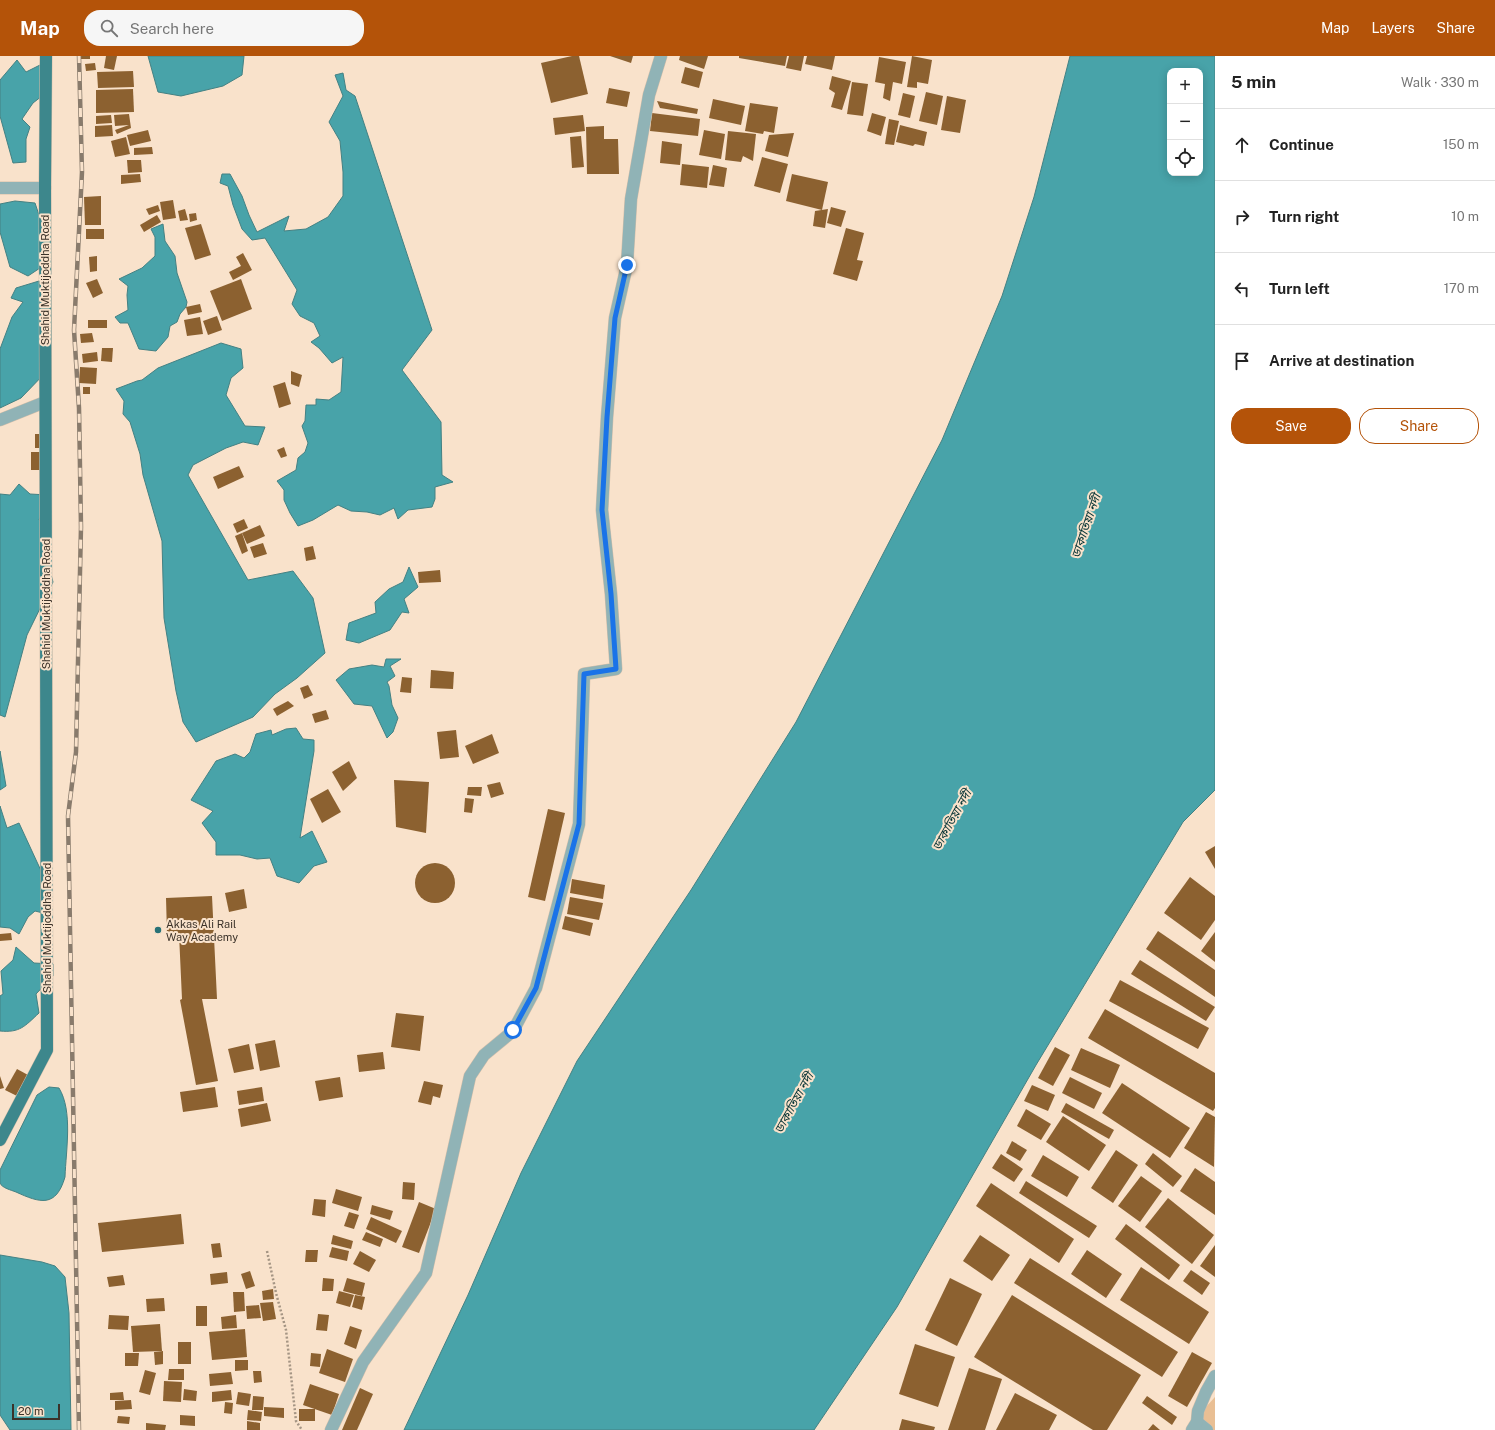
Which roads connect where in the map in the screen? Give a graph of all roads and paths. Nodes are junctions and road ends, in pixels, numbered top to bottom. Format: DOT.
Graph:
graph roads {
  1 [pos="46,56"];
  2 [pos="661,56"];
  3 [pos="0,188"];
  4 [pos="45,188"];
  5 [pos="45,402"];
  6 [pos="0,420"];
  7 [pos="0,1140"];
  8 [pos="267,1251"];
  9 [pos="1215,1376"];
  10 [pos="1194,1426"];
  11 [pos="302,1430"];
  12 [pos="331,1430"];
  13 [pos="1207,1430"];
  1 -- 4 [label="main road, Shahid Muktijoddha Road"];
  2 -- 12 [label="street"];
  3 -- 4 [label="street"];
  4 -- 5 [label="main road, Shahid Muktijoddha Road"];
  5 -- 6 [label="street"];
  5 -- 7 [label="main road, Shahid Muktijoddha Road"];
  8 -- 11 [label="path"];
  9 -- 10 [label="street"];
  10 -- 13 [label="street"];
}
